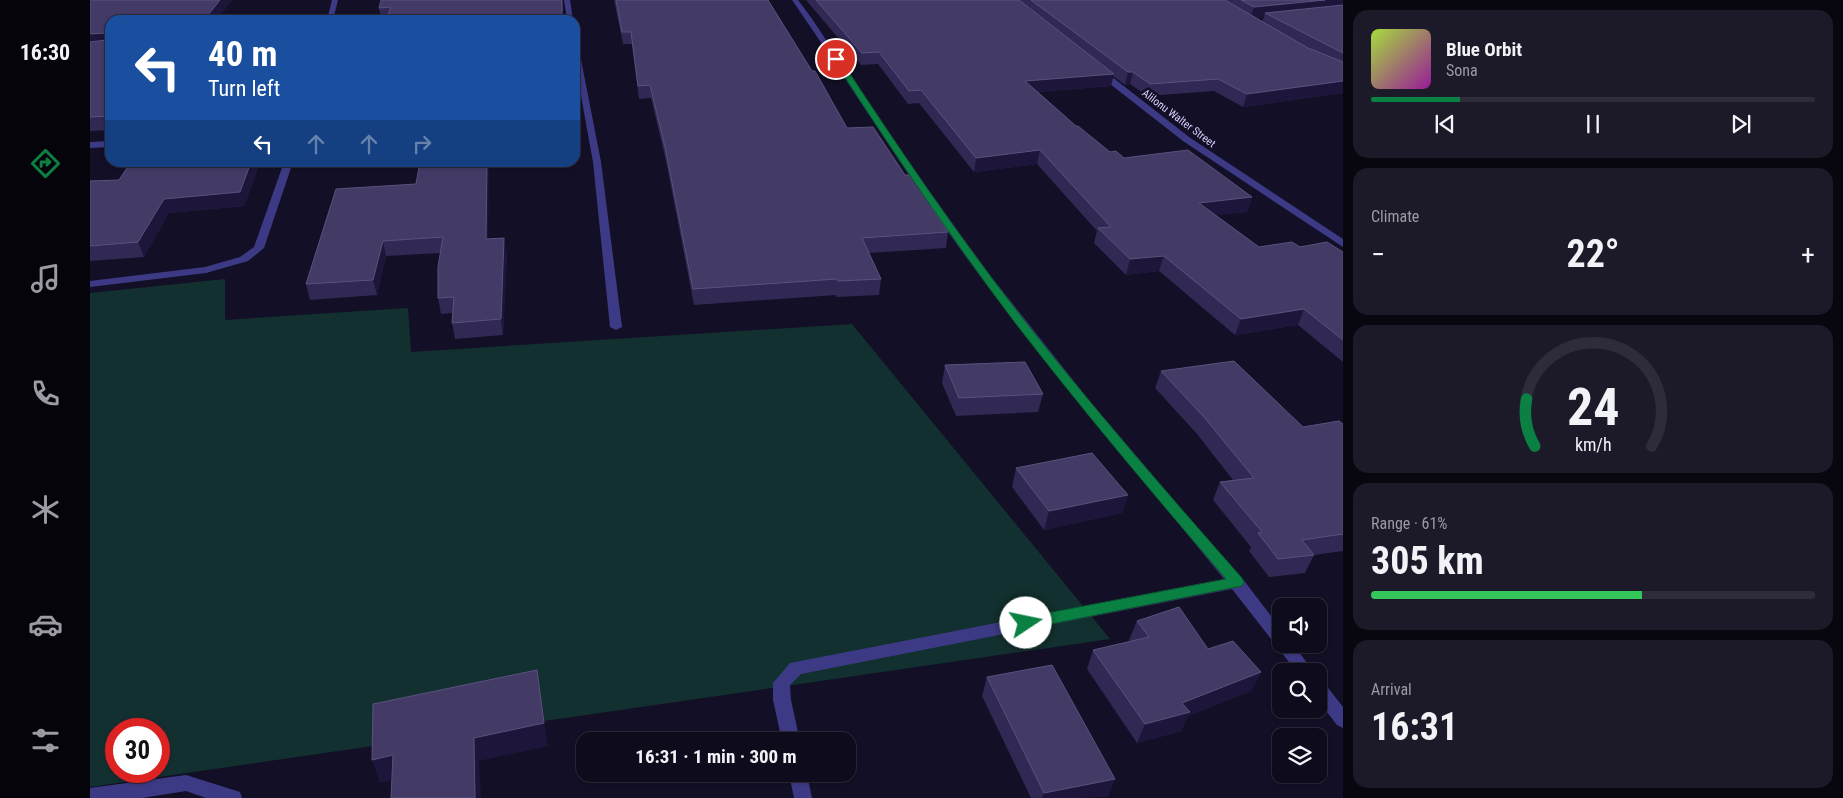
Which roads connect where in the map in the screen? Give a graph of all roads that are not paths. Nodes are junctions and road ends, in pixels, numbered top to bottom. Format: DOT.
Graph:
graph roads {
  1 [pos="335,0"];
  2 [pos="567,0"];
  3 [pos="795,0"];
  4 [pos="331,15"];
  5 [pos="569,15"];
  6 [pos="1094,66"];
  7 [pos="580,71"];
  8 [pos="105,144"];
  9 [pos="90,145"];
  10 [pos="287,167"];
  11 [pos="1343,244"];
  12 [pos="90,284"];
  13 [pos="616,327"];
  14 [pos="1237,582"];
  15 [pos="1272,628"];
  16 [pos="1291,653"];
  17 [pos="1299,663"];
  18 [pos="1327,699"];
  19 [pos="1343,720"];
  20 [pos="789,732"];
  21 [pos="800,782"];
  22 [pos="90,798"];
  23 [pos="233,798"];
  24 [pos="803,798"];
  1 -- 4 [label="street"];
  2 -- 5 [label="street"];
  3 -- 14 [label="street"];
  6 -- 11 [label="street, Alilonu Walter Street"];
  7 -- 13 [label="street"];
  8 -- 9 [label="street"];
  10 -- 12 [label="street"];
  14 -- 15 [label="street"];
  14 -- 20 [label="street"];
  16 -- 17 [label="street"];
  18 -- 19 [label="street"];
  21 -- 24 [label="street"];
  22 -- 23 [label="street"];
}
